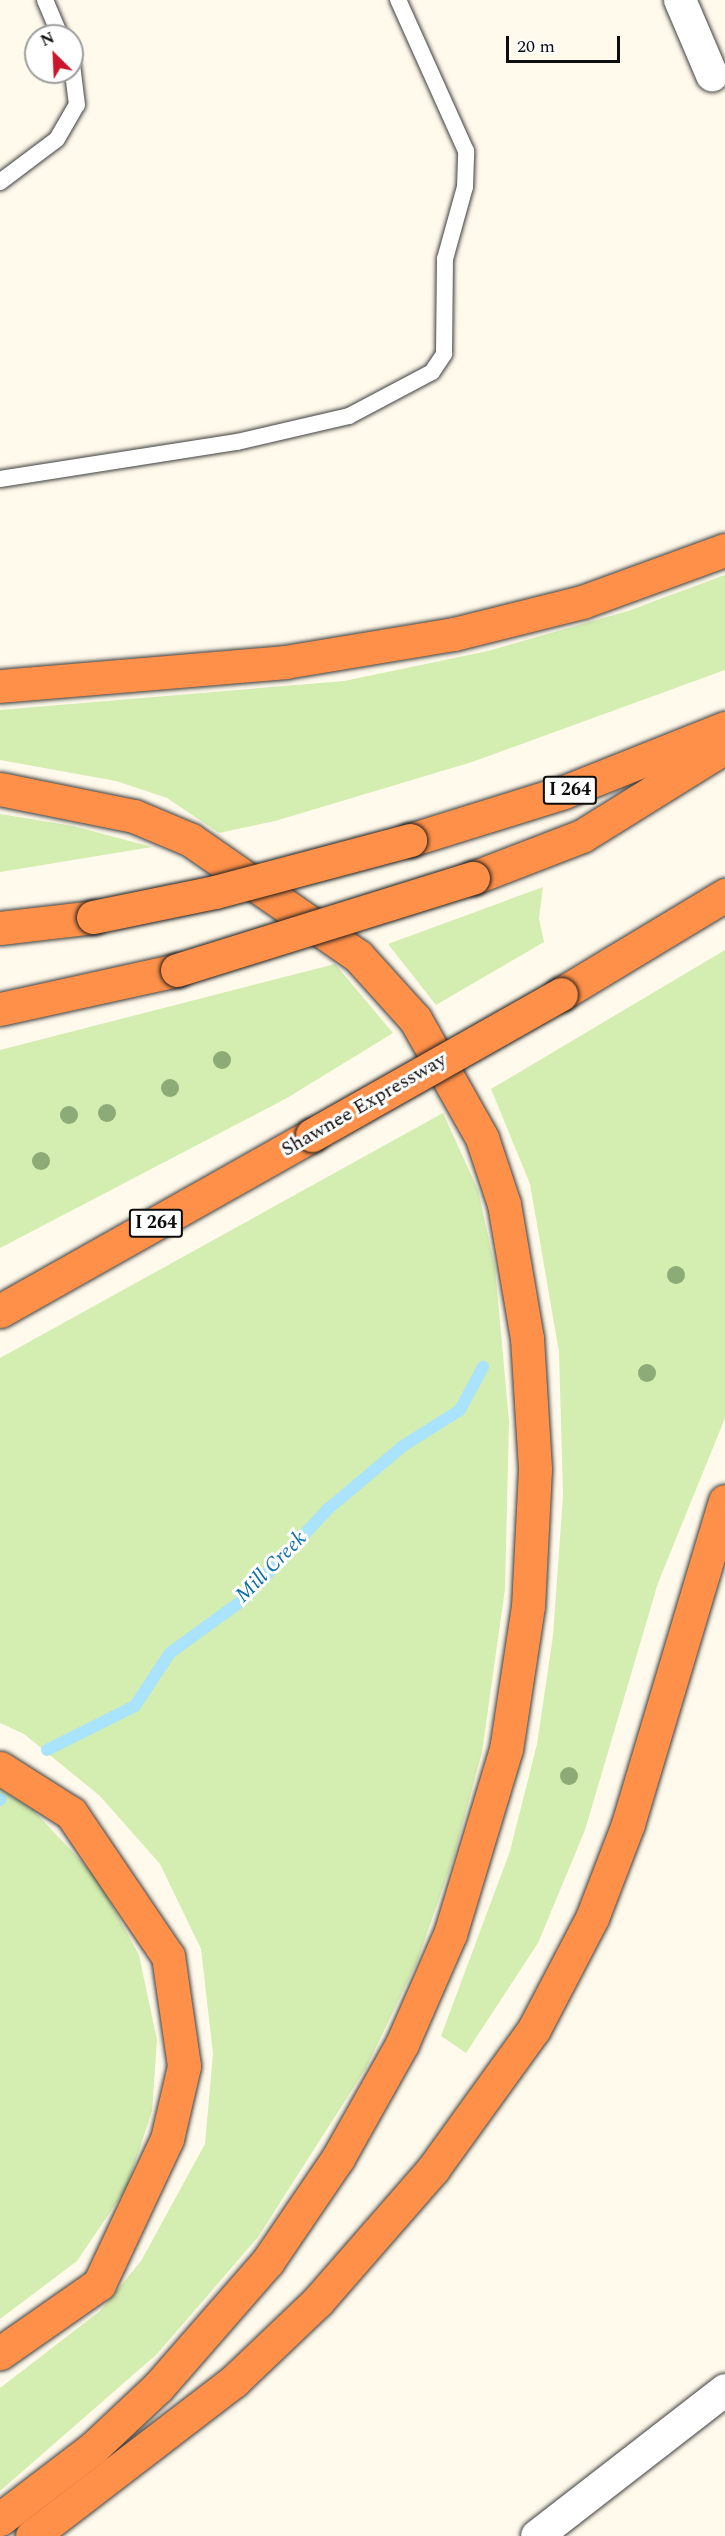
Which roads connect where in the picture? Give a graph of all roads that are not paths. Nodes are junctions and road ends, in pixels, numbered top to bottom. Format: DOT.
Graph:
graph roads {
  1 [pos="45,0"];
  2 [pos="398,0"];
  3 [pos="680,0"];
  4 [pos="55,24"];
  5 [pos="712,75"];
  6 [pos="74,84"];
  7 [pos="0,182"];
  8 [pos="0,479"];
  9 [pos="725,550"];
  10 [pos="0,686"];
  11 [pos="725,729"];
  12 [pos="725,747"];
  13 [pos="0,789"];
  14 [pos="725,894"];
  15 [pos="0,928"];
  16 [pos="0,1010"];
  17 [pos="0,1311"];
  18 [pos="725,1501"];
  19 [pos="0,1768"];
  20 [pos="0,2353"];
  21 [pos="725,2390"];
  22 [pos="0,2519"];
  23 [pos="32,2536"];
  24 [pos="537,2536"];
  1 -- 4 [label="lane"];
  2 -- 8 [label="lane"];
  3 -- 5 [label="street"];
  6 -- 7 [label="lane"];
  9 -- 10 [label="highway"];
  11 -- 15 [label="highway, I 264, bridge"];
  12 -- 16 [label="highway, bridge"];
  13 -- 22 [label="highway"];
  14 -- 17 [label="highway, Shawnee Expressway / I 264, bridge"];
  18 -- 23 [label="highway"];
  19 -- 20 [label="highway"];
  21 -- 24 [label="street"];
}
